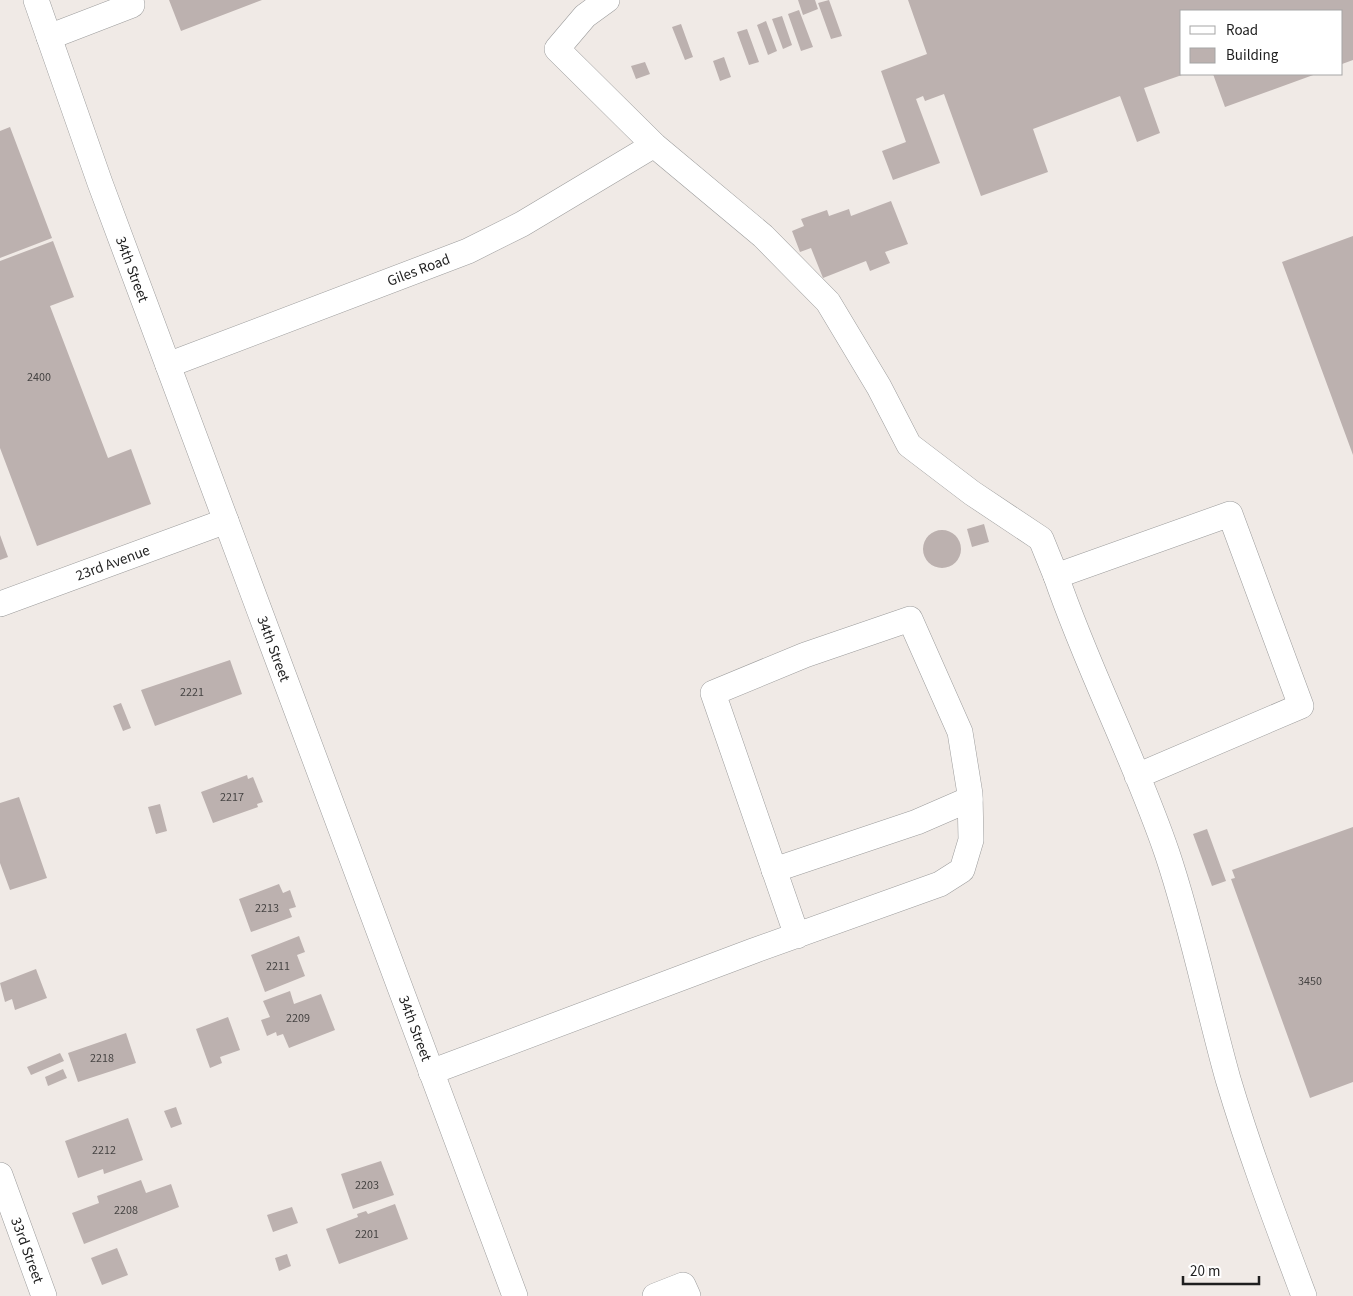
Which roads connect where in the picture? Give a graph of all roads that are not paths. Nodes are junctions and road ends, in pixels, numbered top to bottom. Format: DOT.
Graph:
graph roads {
  1 [pos="36,0"];
  2 [pos="131,0"];
  3 [pos="607,0"];
  4 [pos="577,8"];
  5 [pos="49,37"];
  6 [pos="654,145"];
  7 [pos="168,365"];
  8 [pos="226,521"];
  9 [pos="1056,576"];
  10 [pos="0,604"];
  11 [pos="1137,776"];
  12 [pos="970,800"];
  13 [pos="774,870"];
  14 [pos="797,936"];
  15 [pos="431,1072"];
  16 [pos="0,1175"];
  17 [pos="44,1296"];
  18 [pos="515,1296"];
  19 [pos="655,1296"];
  20 [pos="688,1296"];
  21 [pos="1304,1296"];
  1 -- 5 [label="street, 34th Street"];
  2 -- 5 [label="street"];
  3 -- 4 [label="street"];
  4 -- 6 [label="street"];
  5 -- 7 [label="street, 34th Street"];
  6 -- 7 [label="street, Giles Road"];
  6 -- 9 [label="street"];
  7 -- 8 [label="street, 34th Street"];
  8 -- 10 [label="street, 23rd Avenue"];
  8 -- 15 [label="street, 34th Street"];
  9 -- 11 [label="street"];
  9 -- 11 [label="street"];
  11 -- 21 [label="street"];
  12 -- 13 [label="street"];
  12 -- 13 [label="street"];
  12 -- 14 [label="street"];
  13 -- 14 [label="street"];
  14 -- 15 [label="street"];
  15 -- 18 [label="street, 34th Street"];
  16 -- 17 [label="street, 33rd Street"];
  19 -- 20 [label="street"];
}
